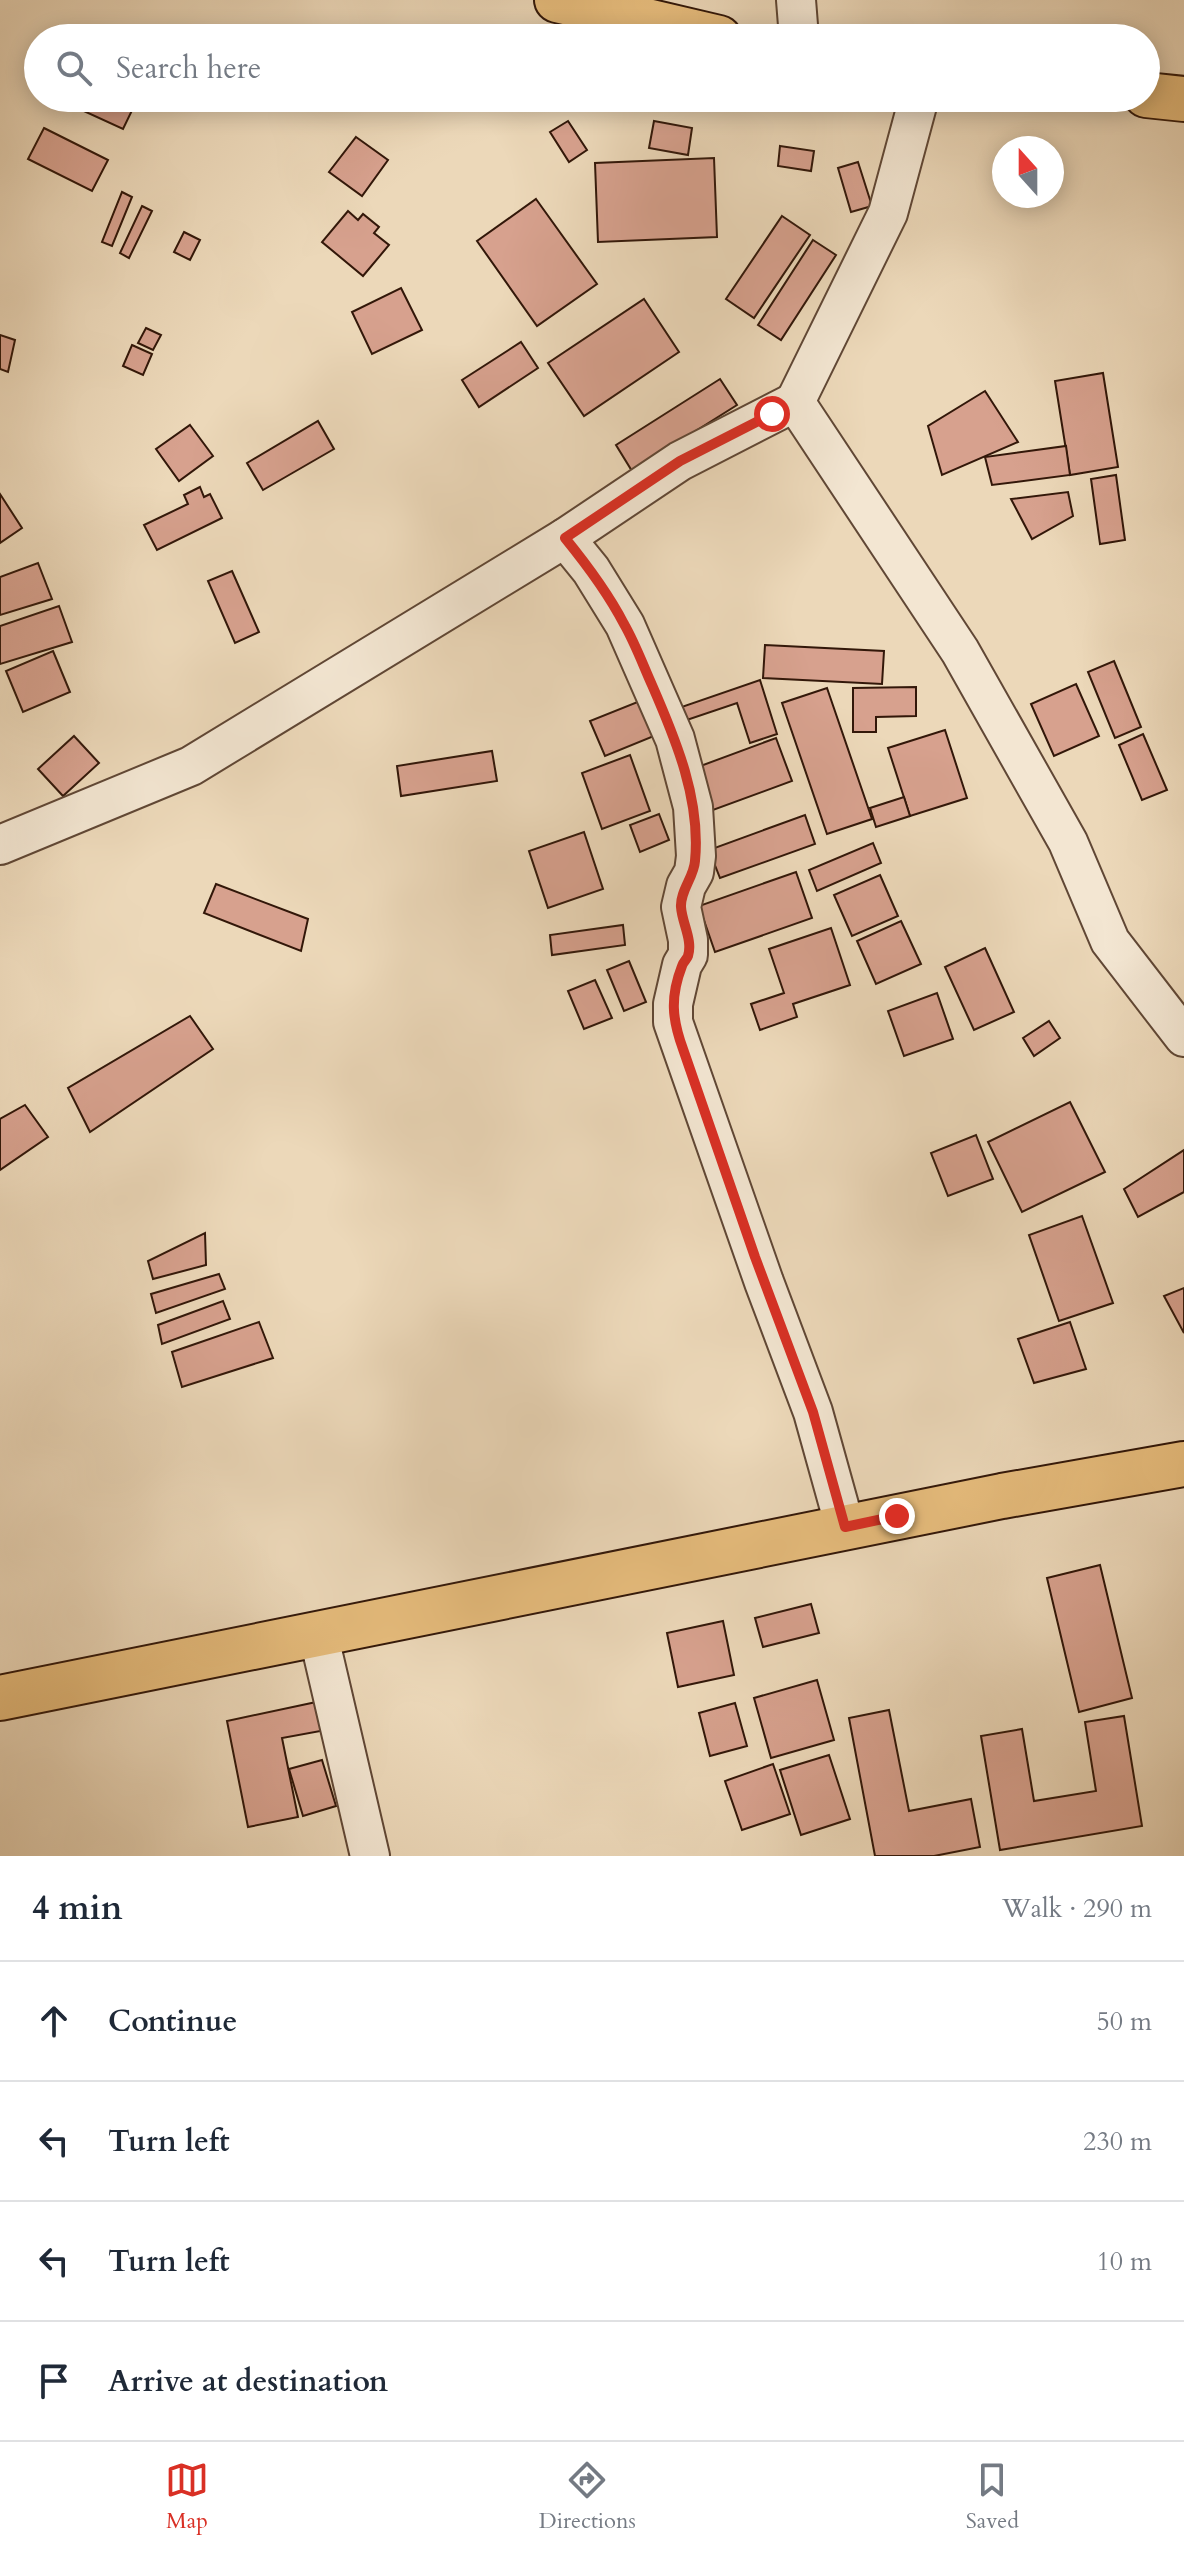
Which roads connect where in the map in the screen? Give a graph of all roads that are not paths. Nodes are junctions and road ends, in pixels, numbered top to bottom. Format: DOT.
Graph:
graph roads {
  1 [pos="557,0"];
  2 [pos="796,0"];
  3 [pos="659,24"];
  4 [pos="798,24"];
  5 [pos="1160,96"];
  6 [pos="1184,99"];
  7 [pos="915,112"];
  8 [pos="795,402"];
  9 [pos="565,538"];
  10 [pos="0,845"];
  11 [pos="1184,1037"];
  12 [pos="1184,1464"];
  13 [pos="845,1527"];
  14 [pos="318,1633"];
  15 [pos="0,1698"];
  16 [pos="370,1856"];
  1 -- 3 [label="main road"];
  2 -- 4 [label="street"];
  5 -- 6 [label="main road"];
  7 -- 8 [label="street"];
  8 -- 9 [label="street"];
  8 -- 11 [label="street"];
  9 -- 10 [label="street"];
  9 -- 13 [label="street"];
  12 -- 13 [label="main road"];
  13 -- 14 [label="main road"];
  14 -- 15 [label="main road"];
  14 -- 16 [label="street"];
}
